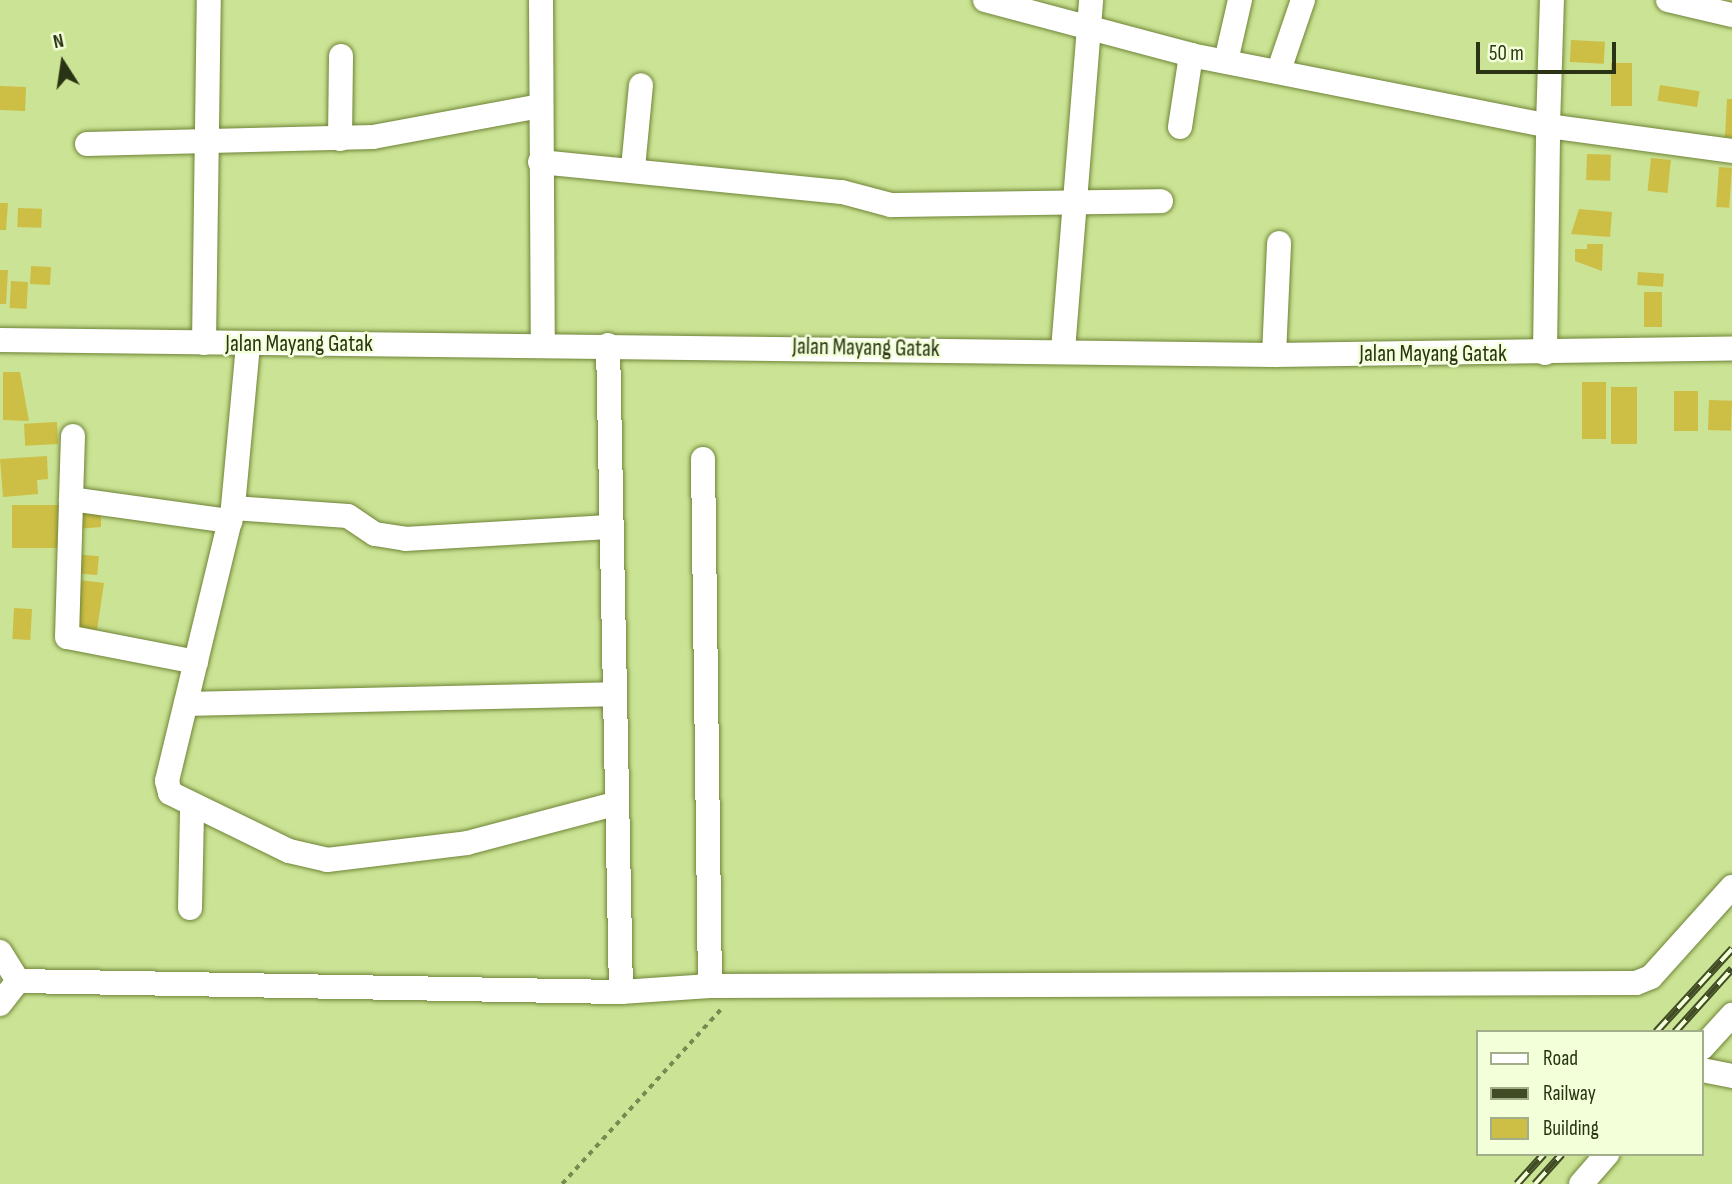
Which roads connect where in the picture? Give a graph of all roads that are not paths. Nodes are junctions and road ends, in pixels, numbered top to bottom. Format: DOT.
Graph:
graph roads {
  1 [pos="209,0"];
  2 [pos="541,0"];
  3 [pos="985,0"];
  4 [pos="1091,0"];
  5 [pos="1240,0"];
  6 [pos="1303,0"];
  7 [pos="1552,0"];
  8 [pos="1668,0"];
  9 [pos="1732,15"];
  10 [pos="1085,31"];
  11 [pos="1191,55"];
  12 [pos="341,56"];
  13 [pos="1226,61"];
  14 [pos="1279,70"];
  15 [pos="641,85"];
  16 [pos="540,106"];
  17 [pos="1548,126"];
  18 [pos="1180,127"];
  19 [pos="340,139"];
  20 [pos="206,143"];
  21 [pos="87,144"];
  22 [pos="1732,151"];
  23 [pos="540,162"];
  24 [pos="633,168"];
  25 [pos="1161,201"];
  26 [pos="1071,205"];
  27 [pos="1279,243"];
  28 [pos="0,340"];
  29 [pos="204,343"];
  30 [pos="543,344"];
  31 [pos="248,345"];
  32 [pos="607,345"];
  33 [pos="1732,349"];
  34 [pos="1063,350"];
  35 [pos="1545,353"];
  36 [pos="1273,355"];
  37 [pos="73,436"];
  38 [pos="703,459"];
  39 [pos="71,499"];
  40 [pos="231,515"];
  41 [pos="608,527"];
  42 [pos="196,662"];
  43 [pos="611,694"];
  44 [pos="186,704"];
  45 [pos="615,804"];
  46 [pos="192,808"];
  47 [pos="1732,887"];
  48 [pos="190,908"];
  49 [pos="0,952"];
  50 [pos="18,981"];
  51 [pos="710,986"];
  52 [pos="621,992"];
  53 [pos="0,1004"];
  54 [pos="1732,1015"];
  55 [pos="1704,1046"];
  56 [pos="1704,1070"];
  57 [pos="1732,1076"];
  58 [pos="1606,1156"];
  59 [pos="1581,1184"];
  1 -- 20 [label="street"];
  2 -- 16 [label="street"];
  3 -- 10 [label="street"];
  4 -- 10 [label="street"];
  5 -- 13 [label="street"];
  6 -- 14 [label="street"];
  7 -- 17 [label="street"];
  8 -- 9 [label="street"];
  10 -- 11 [label="street"];
  10 -- 26 [label="street"];
  11 -- 13 [label="street"];
  11 -- 18 [label="street"];
  12 -- 19 [label="street"];
  13 -- 14 [label="street"];
  14 -- 17 [label="street"];
  15 -- 24 [label="street"];
  16 -- 19 [label="street"];
  16 -- 23 [label="street"];
  17 -- 22 [label="street"];
  17 -- 35 [label="street"];
  19 -- 20 [label="street"];
  20 -- 21 [label="street"];
  20 -- 29 [label="street"];
  23 -- 24 [label="street"];
  23 -- 30 [label="street"];
  24 -- 26 [label="street"];
  25 -- 26 [label="street"];
  26 -- 34 [label="street"];
  27 -- 36 [label="street"];
  28 -- 29 [label="street, Jalan Mayang Gatak"];
  29 -- 31 [label="street, Jalan Mayang Gatak"];
  30 -- 31 [label="street, Jalan Mayang Gatak"];
  30 -- 32 [label="street, Jalan Mayang Gatak"];
  31 -- 40 [label="street"];
  32 -- 34 [label="street, Jalan Mayang Gatak"];
  32 -- 41 [label="street"];
  33 -- 35 [label="street, Jalan Mayang Gatak"];
  34 -- 36 [label="street, Jalan Mayang Gatak"];
  35 -- 36 [label="street, Jalan Mayang Gatak"];
  37 -- 39 [label="street"];
  38 -- 51 [label="street"];
  39 -- 40 [label="street"];
  39 -- 42 [label="street"];
  40 -- 41 [label="street"];
  40 -- 42 [label="street"];
  41 -- 43 [label="street"];
  42 -- 44 [label="street"];
  43 -- 44 [label="street"];
  43 -- 45 [label="street"];
  44 -- 46 [label="street"];
  45 -- 46 [label="street"];
  45 -- 52 [label="street"];
  46 -- 48 [label="street"];
  47 -- 51 [label="street"];
  49 -- 50 [label="street"];
  50 -- 52 [label="street"];
  50 -- 53 [label="street"];
  51 -- 52 [label="street"];
  54 -- 55 [label="street"];
  56 -- 57 [label="street"];
  58 -- 59 [label="street"];
}
